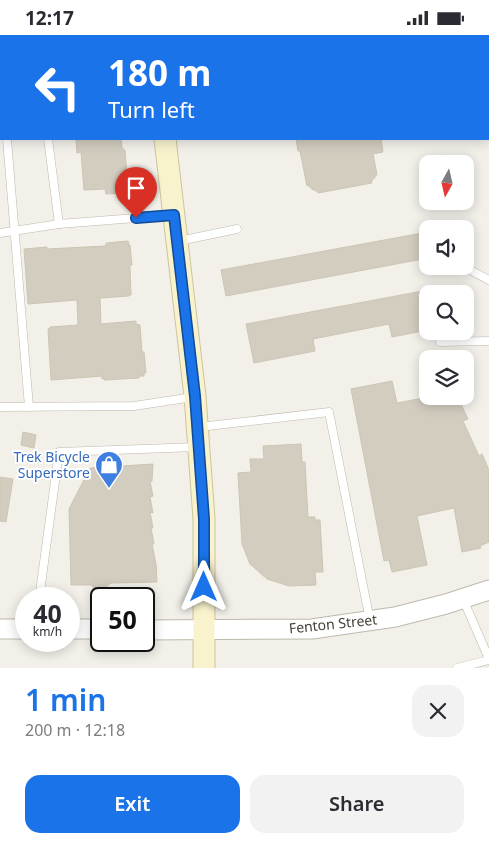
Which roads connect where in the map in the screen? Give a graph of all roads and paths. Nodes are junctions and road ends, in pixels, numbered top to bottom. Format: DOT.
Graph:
graph roads {
  1 [pos="7,140"];
  2 [pos="48,140"];
  3 [pos="165,140"];
  4 [pos="174,215"];
  5 [pos="59,223"];
  6 [pos="237,229"];
  7 [pos="15,230"];
  8 [pos="0,233"];
  9 [pos="177,241"];
  10 [pos="474,272"];
  11 [pos="489,280"];
  12 [pos="489,341"];
  13 [pos="440,342"];
  14 [pos="195,396"];
  15 [pos="0,407"];
  16 [pos="29,407"];
  17 [pos="198,437"];
  18 [pos="41,587"];
  19 [pos="489,590"];
  20 [pos="463,599"];
  21 [pos="370,621"];
  22 [pos="0,629"];
  23 [pos="15,629"];
  24 [pos="155,630"];
  25 [pos="204,630"];
  26 [pos="489,659"];
  27 [pos="204,668"];
  28 [pos="457,668"];
  1 -- 7 [label="lane"];
  2 -- 5 [label="lane"];
  3 -- 4 [label="main road"];
  4 -- 5 [label="lane"];
  4 -- 9 [label="main road"];
  5 -- 7 [label="lane"];
  6 -- 9 [label="lane"];
  7 -- 8 [label="lane"];
  7 -- 16 [label="lane"];
  9 -- 14 [label="main road"];
  10 -- 11 [label="lane"];
  12 -- 13 [label="lane"];
  14 -- 16 [label="lane"];
  14 -- 17 [label="main road"];
  15 -- 16 [label="lane"];
  17 -- 18 [label="lane"];
  17 -- 21 [label="lane"];
  17 -- 25 [label="main road"];
  19 -- 20 [label="street, Fenton Street"];
  20 -- 21 [label="street, Fenton Street"];
  20 -- 26 [label="lane"];
  21 -- 25 [label="street, Fenton Street"];
  22 -- 23 [label="street"];
  24 -- 25 [label="street, Fenton Street"];
  25 -- 27 [label="main road"];
  26 -- 28 [label="lane"];
}
